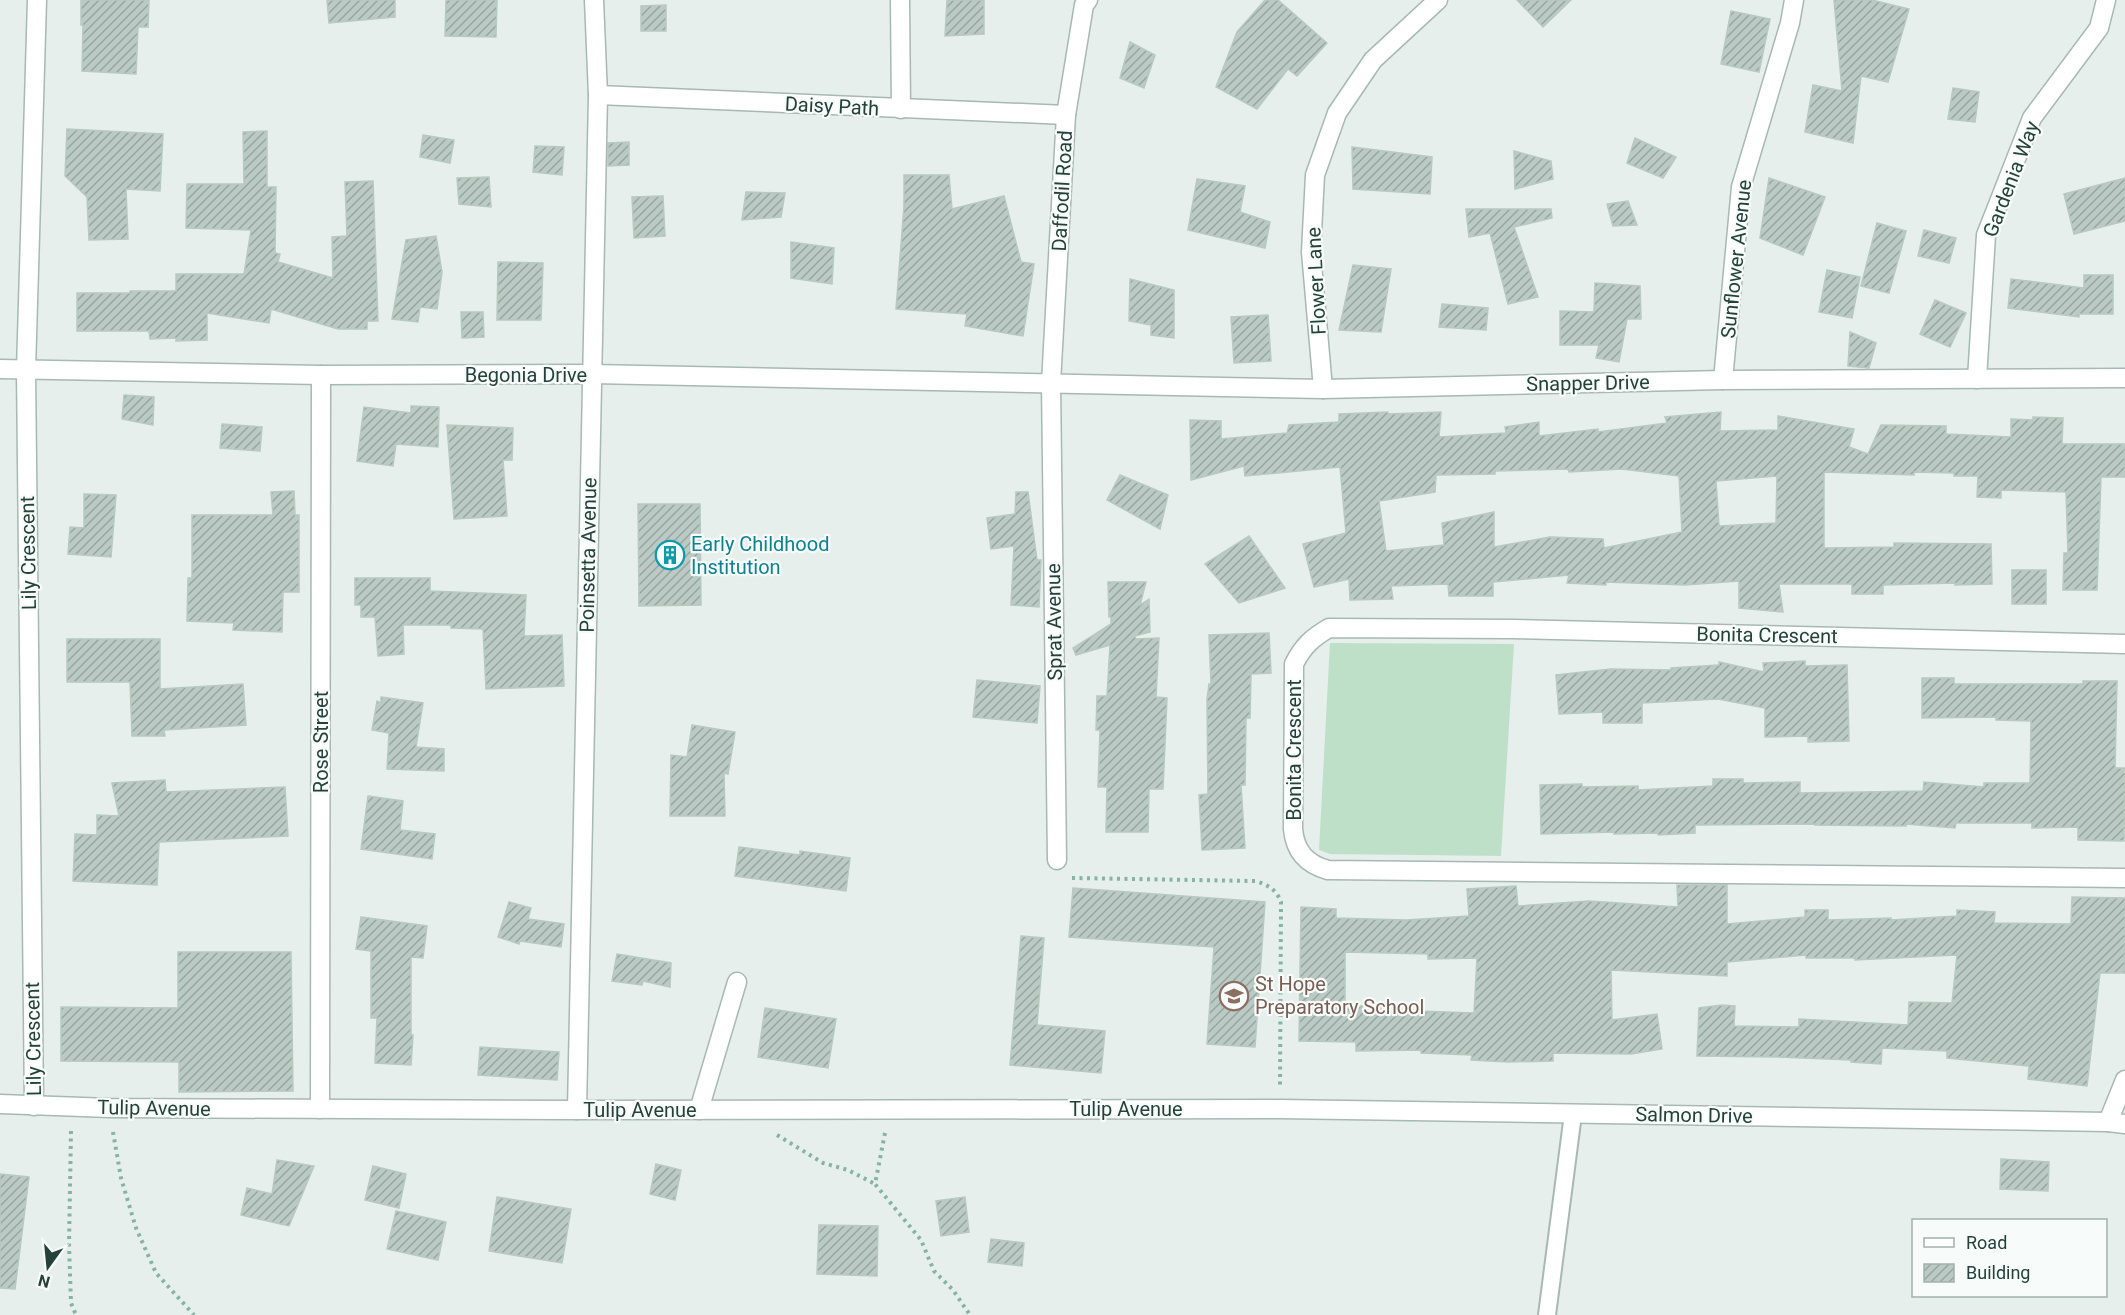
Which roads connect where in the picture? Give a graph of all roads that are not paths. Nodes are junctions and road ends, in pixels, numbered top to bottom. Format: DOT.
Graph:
graph roads {
  1 [pos="37,0"];
  2 [pos="594,0"];
  3 [pos="900,0"];
  4 [pos="1088,0"];
  5 [pos="1438,0"];
  6 [pos="1794,0"];
  7 [pos="2106,0"];
  8 [pos="598,95"];
  9 [pos="901,110"];
  10 [pos="1066,115"];
  11 [pos="0,369"];
  12 [pos="27,370"];
  13 [pos="592,374"];
  14 [pos="321,375"];
  15 [pos="2125,378"];
  16 [pos="1977,379"];
  17 [pos="1723,380"];
  18 [pos="1051,383"];
  19 [pos="1323,388"];
  20 [pos="2125,644"];
  21 [pos="1057,860"];
  22 [pos="2125,878"];
  23 [pos="737,982"];
  24 [pos="2125,1080"];
  25 [pos="0,1104"];
  26 [pos="34,1106"];
  27 [pos="320,1109"];
  28 [pos="1280,1109"];
  29 [pos="577,1110"];
  30 [pos="699,1110"];
  31 [pos="1573,1113"];
  32 [pos="2116,1123"];
  33 [pos="1547,1315"];
  1 -- 12 [label="street, Lily Crescent"];
  2 -- 8 [label="street, Poinsetta Avenue"];
  3 -- 9 [label="street"];
  4 -- 10 [label="street, Daffodil Road"];
  5 -- 19 [label="street, Flower Lane"];
  6 -- 17 [label="street, Sunflower Avenue"];
  7 -- 16 [label="street, Gardenia Way"];
  8 -- 9 [label="street, Daisy Path"];
  8 -- 13 [label="street, Poinsetta Avenue"];
  9 -- 10 [label="street, Daisy Path"];
  10 -- 18 [label="street, Daffodil Road"];
  11 -- 12 [label="street, Begonia Drive"];
  12 -- 14 [label="street, Begonia Drive"];
  12 -- 26 [label="street, Lily Crescent"];
  13 -- 14 [label="street, Begonia Drive"];
  13 -- 18 [label="street, Begonia Drive"];
  13 -- 29 [label="street, Poinsetta Avenue"];
  14 -- 27 [label="street, Rose Street"];
  15 -- 16 [label="street, Snapper Drive"];
  16 -- 17 [label="street, Snapper Drive"];
  17 -- 19 [label="street, Snapper Drive"];
  18 -- 19 [label="street, Snapper Drive"];
  18 -- 21 [label="street, Sprat Avenue"];
  20 -- 22 [label="street, Bonita Crescent"];
  23 -- 30 [label="street"];
  24 -- 32 [label="street"];
  25 -- 26 [label="street, Tulip Avenue"];
  26 -- 27 [label="street, Tulip Avenue"];
  27 -- 29 [label="street, Tulip Avenue"];
  28 -- 30 [label="street, Tulip Avenue"];
  28 -- 31 [label="street, Salmon Drive"];
  29 -- 30 [label="street, Tulip Avenue"];
  31 -- 32 [label="street, Salmon Drive"];
  31 -- 33 [label="lane"];
}
